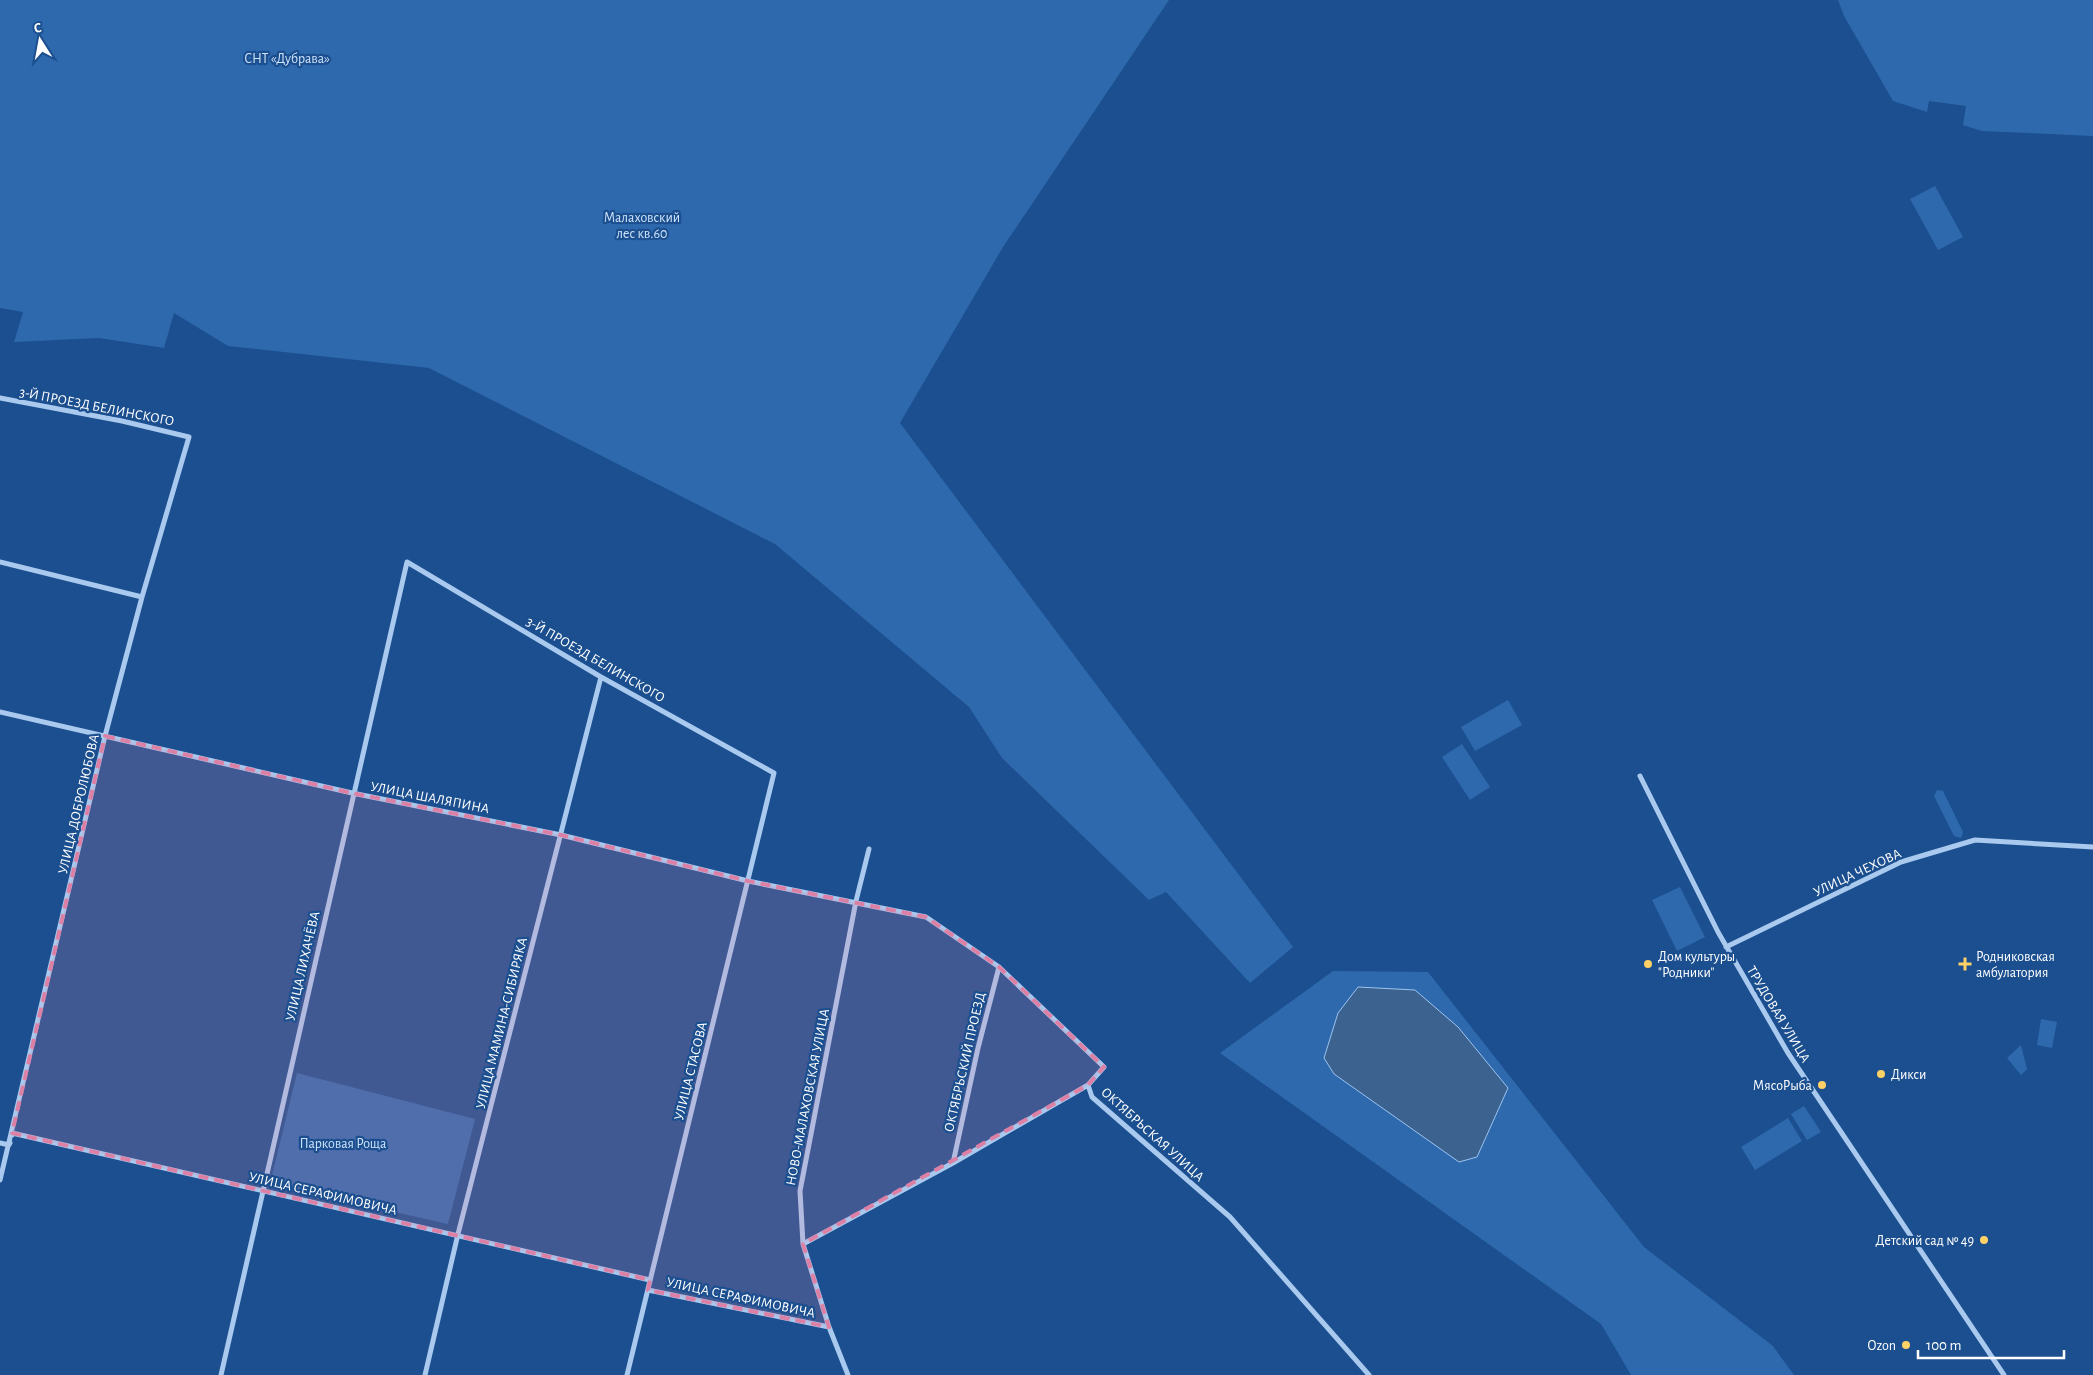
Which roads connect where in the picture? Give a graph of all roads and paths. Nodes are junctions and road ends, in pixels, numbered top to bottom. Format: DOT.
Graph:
graph roads {
  1 [pos="0,398"];
  2 [pos="189,437"];
  3 [pos="0,562"];
  4 [pos="407,562"];
  5 [pos="142,597"];
  6 [pos="601,677"];
  7 [pos="0,712"];
  8 [pos="105,736"];
  9 [pos="774,773"];
  10 [pos="1640,776"];
  11 [pos="352,793"];
  12 [pos="561,835"];
  13 [pos="2093,848"];
  14 [pos="869,850"];
  15 [pos="748,881"];
  16 [pos="856,901"];
  17 [pos="1726,947"];
  18 [pos="999,967"];
  19 [pos="1088,1085"];
  20 [pos="12,1133"];
  21 [pos="0,1143"];
  22 [pos="9,1145"];
  23 [pos="953,1163"];
  24 [pos="0,1180"];
  25 [pos="263,1191"];
  26 [pos="458,1234"];
  27 [pos="804,1244"];
  28 [pos="650,1280"];
  29 [pos="648,1290"];
  30 [pos="829,1327"];
  31 [pos="220,1375"];
  32 [pos="425,1375"];
  33 [pos="627,1375"];
  34 [pos="848,1375"];
  35 [pos="1369,1375"];
  36 [pos="2004,1375"];
  1 -- 2 [label="street, 3-Й ПРОЕЗД БЕЛИНСКОГО"];
  2 -- 5 [label="street, УЛИЦА ДОБРОЛЮБОВА"];
  3 -- 5 [label="street"];
  4 -- 6 [label="street, 3-Й ПРОЕЗД БЕЛИНСКОГО"];
  4 -- 11 [label="street, УЛИЦА ЛИХАЧЁВА"];
  5 -- 8 [label="street, УЛИЦА ДОБРОЛЮБОВА"];
  6 -- 9 [label="street, 3-Й ПРОЕЗД БЕЛИНСКОГО"];
  6 -- 12 [label="street, УЛИЦА МАМИНА-СИБИРЯКА"];
  7 -- 8 [label="street, УЛИЦА ШАЛЯПИНА"];
  8 -- 11 [label="street, УЛИЦА ШАЛЯПИНА"];
  8 -- 20 [label="street, УЛИЦА ДОБРОЛЮБОВА"];
  9 -- 15 [label="street, УЛИЦА СТАСОВА"];
  10 -- 17 [label="street, ТРУДОВАЯ УЛИЦА"];
  11 -- 12 [label="street, УЛИЦА ШАЛЯПИНА"];
  11 -- 25 [label="street, УЛИЦА ЛИХАЧЁВА"];
  12 -- 15 [label="street, УЛИЦА ШАЛЯПИНА"];
  12 -- 26 [label="street, УЛИЦА МАМИНА-СИБИРЯКА"];
  13 -- 17 [label="street, УЛИЦА ЧЕХОВА"];
  14 -- 16 [label="street, НОВО-МАЛАХОВСКАЯ УЛИЦА"];
  15 -- 16 [label="street, УЛИЦА ШАЛЯПИНА"];
  15 -- 28 [label="street, УЛИЦА СТАСОВА"];
  16 -- 18 [label="street, ОКТЯБРЬСКАЯ УЛИЦА"];
  16 -- 27 [label="street, НОВО-МАЛАХОВСКАЯ УЛИЦА"];
  17 -- 36 [label="street, ТРУДОВАЯ УЛИЦА"];
  18 -- 19 [label="street, ОКТЯБРЬСКАЯ УЛИЦА"];
  18 -- 23 [label="street, ОКТЯБРЬСКИЙ ПРОЕЗД"];
  19 -- 23 [label="street"];
  19 -- 35 [label="street, ОКТЯБРЬСКАЯ УЛИЦА"];
  20 -- 22 [label="street, УЛИЦА ДОБРОЛЮБОВА"];
  20 -- 25 [label="street, УЛИЦА СЕРАФИМОВИЧА"];
  21 -- 22 [label="street"];
  22 -- 24 [label="street, УЛИЦА ДОБРОЛЮБОВА"];
  23 -- 27 [label="street"];
  25 -- 26 [label="street, УЛИЦА СЕРАФИМОВИЧА"];
  25 -- 31 [label="street, УЛИЦА ЛИХАЧЁВА"];
  26 -- 28 [label="street, УЛИЦА СЕРАФИМОВИЧА"];
  26 -- 32 [label="street, УЛИЦА МАМИНА-СИБИРЯКА"];
  27 -- 30 [label="street, НОВО-МАЛАХОВСКАЯ УЛИЦА"];
  28 -- 29 [label="street, УЛИЦА СТАСОВА"];
  29 -- 30 [label="street, УЛИЦА СЕРАФИМОВИЧА"];
  29 -- 33 [label="street, УЛИЦА СТАСОВА"];
  30 -- 34 [label="street, НОВО-МАЛАХОВСКАЯ УЛИЦА"];
}
